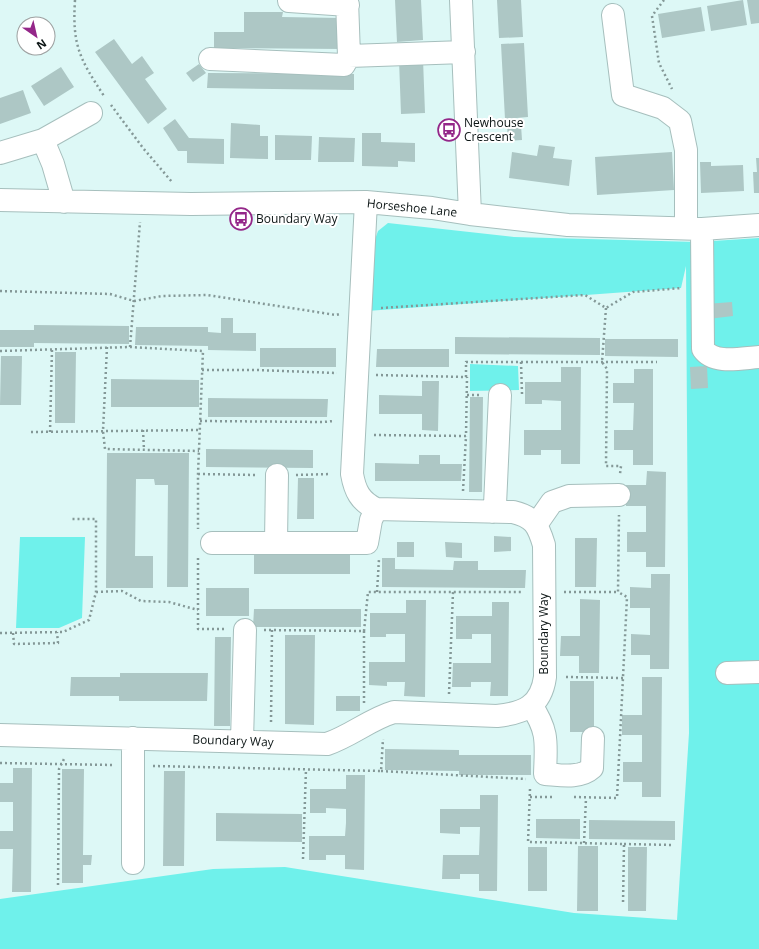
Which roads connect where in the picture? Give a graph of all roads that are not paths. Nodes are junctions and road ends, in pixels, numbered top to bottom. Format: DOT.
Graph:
graph roads {
  1 [pos="461,0"];
  2 [pos="289,1"];
  3 [pos="347,2"];
  4 [pos="613,15"];
  5 [pos="464,52"];
  6 [pos="349,56"];
  7 [pos="210,59"];
  8 [pos="102,104"];
  9 [pos="43,140"];
  10 [pos="0,153"];
  11 [pos="0,200"];
  12 [pos="64,202"];
  13 [pos="366,202"];
  14 [pos="470,214"];
  15 [pos="759,225"];
  16 [pos="694,228"];
  17 [pos="759,357"];
  18 [pos="500,395"];
  19 [pos="277,475"];
  20 [pos="619,496"];
  21 [pos="376,509"];
  22 [pos="492,512"];
  23 [pos="536,525"];
  24 [pos="276,542"];
  25 [pos="212,543"];
  26 [pos="245,630"];
  27 [pos="759,672"];
  28 [pos="727,673"];
  29 [pos="531,705"];
  30 [pos="242,734"];
  31 [pos="0,735"];
  32 [pos="133,738"];
  33 [pos="593,738"];
  34 [pos="133,862"];
  1 -- 5 [label="street"];
  2 -- 3 [label="street"];
  3 -- 6 [label="street"];
  4 -- 16 [label="street"];
  5 -- 6 [label="street"];
  5 -- 14 [label="street"];
  6 -- 7 [label="street"];
  8 -- 9 [label="street"];
  9 -- 10 [label="street"];
  9 -- 12 [label="street"];
  11 -- 12 [label="street, Horseshoe Lane"];
  12 -- 13 [label="street, Horseshoe Lane"];
  13 -- 14 [label="street, Horseshoe Lane"];
  13 -- 21 [label="street"];
  14 -- 16 [label="street, Horseshoe Lane"];
  15 -- 16 [label="street, Horseshoe Lane"];
  16 -- 17 [label="street"];
  18 -- 22 [label="street"];
  19 -- 24 [label="street"];
  20 -- 23 [label="street"];
  21 -- 22 [label="street"];
  21 -- 24 [label="street"];
  22 -- 23 [label="street"];
  23 -- 29 [label="street, Boundary Way"];
  24 -- 25 [label="street"];
  26 -- 30 [label="street"];
  27 -- 28 [label="street"];
  29 -- 30 [label="street, Boundary Way"];
  29 -- 33 [label="street"];
  30 -- 32 [label="street, Boundary Way"];
  31 -- 32 [label="street, Boundary Way"];
  32 -- 34 [label="street"];
}
